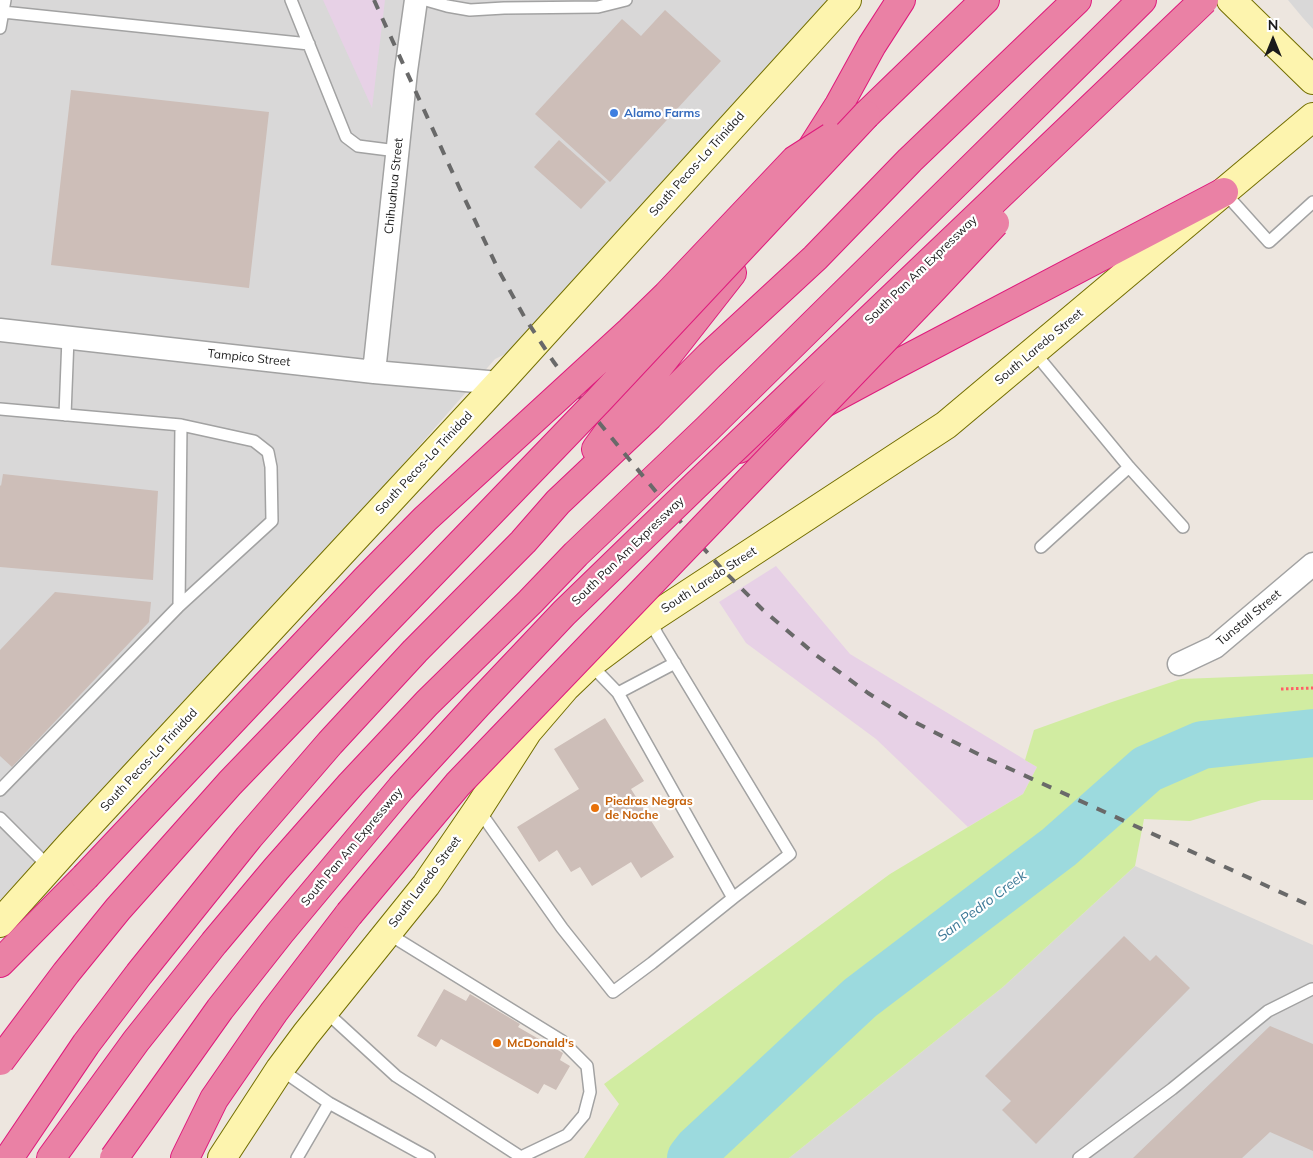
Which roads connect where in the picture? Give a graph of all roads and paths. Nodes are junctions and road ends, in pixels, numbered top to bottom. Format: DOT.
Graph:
graph roads {
  1 [pos="5,0"];
  2 [pos="291,0"];
  3 [pos="416,0"];
  4 [pos="426,0"];
  5 [pos="626,0"];
  6 [pos="847,0"];
  7 [pos="901,0"];
  8 [pos="986,0"];
  9 [pos="1076,0"];
  10 [pos="1142,0"];
  11 [pos="1231,0"];
  12 [pos="1196,8"];
  13 [pos="3,12"];
  14 [pos="0,28"];
  15 [pos="309,44"];
  16 [pos="1313,80"];
  17 [pos="866,115"];
  18 [pos="1313,117"];
  19 [pos="397,151"];
  20 [pos="1224,192"];
  21 [pos="1313,202"];
  22 [pos="0,330"];
  23 [pos="68,338"];
  24 [pos="1034,352"];
  25 [pos="374,372"];
  26 [pos="498,383"];
  27 [pos="0,409"];
  28 [pos="65,415"];
  29 [pos="181,426"];
  30 [pos="1129,467"];
  31 [pos="558,502"];
  32 [pos="1183,527"];
  33 [pos="1041,547"];
  34 [pos="576,554"];
  35 [pos="1313,564"];
  36 [pos="179,606"];
  37 [pos="650,619"];
  38 [pos="675,663"];
  39 [pos="590,664"];
  40 [pos="1179,664"];
  41 [pos="1313,688"];
  42 [pos="1281,689"];
  43 [pos="618,693"];
  44 [pos="0,790"];
  45 [pos="478,809"];
  46 [pos="0,818"];
  47 [pos="50,868"];
  48 [pos="733,898"];
  49 [pos="0,924"];
  50 [pos="387,933"];
  51 [pos="0,963"];
  52 [pos="1313,989"];
  53 [pos="325,1011"];
  54 [pos="0,1062"];
  55 [pos="280,1069"];
  56 [pos="329,1103"];
  57 [pos="521,1157"];
  58 [pos="9,1158"];
  59 [pos="51,1158"];
  60 [pos="114,1158"];
  61 [pos="185,1158"];
  62 [pos="222,1158"];
  63 [pos="297,1158"];
  64 [pos="429,1158"];
  65 [pos="1079,1158"];
  1 -- 13 [label="lane"];
  2 -- 15 [label="lane"];
  3 -- 19 [label="street, Chihuahua Street"];
  4 -- 5 [label="lane"];
  6 -- 26 [label="main road, South Pecos-La Trinidad"];
  7 -- 31 [label="highway"];
  8 -- 17 [label="highway"];
  9 -- 31 [label="highway"];
  10 -- 34 [label="highway"];
  11 -- 16 [label="main road"];
  12 -- 60 [label="highway, South Pan Am Expressway, bridge"];
  12 -- 61 [label="highway, bridge"];
  13 -- 14 [label="lane"];
  13 -- 15 [label="lane"];
  15 -- 19 [label="lane"];
  17 -- 51 [label="highway, bridge"];
  17 -- 54 [label="highway, bridge"];
  18 -- 20 [label="main road, South Laredo Street"];
  19 -- 25 [label="street, Chihuahua Street"];
  20 -- 21 [label="lane"];
  20 -- 24 [label="main road, South Laredo Street"];
  20 -- 34 [label="highway"];
  22 -- 23 [label="street, Tampico Street"];
  23 -- 25 [label="street, Tampico Street"];
  23 -- 28 [label="lane"];
  24 -- 30 [label="lane"];
  24 -- 37 [label="main road, South Laredo Street"];
  25 -- 26 [label="street, Tampico Street"];
  26 -- 47 [label="main road, South Pecos-La Trinidad"];
  27 -- 28 [label="lane"];
  28 -- 29 [label="lane"];
  29 -- 36 [label="lane"];
  29 -- 36 [label="lane"];
  30 -- 32 [label="lane"];
  30 -- 33 [label="lane"];
  31 -- 58 [label="highway"];
  34 -- 59 [label="highway"];
  35 -- 40 [label="street, Tunstall Street"];
  36 -- 44 [label="lane"];
  37 -- 38 [label="lane"];
  37 -- 39 [label="main road, South Laredo Street"];
  38 -- 43 [label="lane"];
  38 -- 48 [label="lane"];
  39 -- 43 [label="lane"];
  39 -- 45 [label="main road, South Laredo Street"];
  41 -- 42 [label="path"];
  43 -- 48 [label="lane"];
  45 -- 48 [label="lane"];
  45 -- 50 [label="main road, South Laredo Street"];
  46 -- 47 [label="lane"];
  47 -- 49 [label="main road, South Pecos-La Trinidad"];
  50 -- 53 [label="main road, South Laredo Street"];
  50 -- 57 [label="lane"];
  52 -- 65 [label="lane"];
  53 -- 55 [label="main road, South Laredo Street"];
  53 -- 57 [label="lane"];
  55 -- 56 [label="lane"];
  55 -- 62 [label="main road, South Laredo Street"];
  56 -- 63 [label="lane"];
  56 -- 64 [label="lane"];
}
